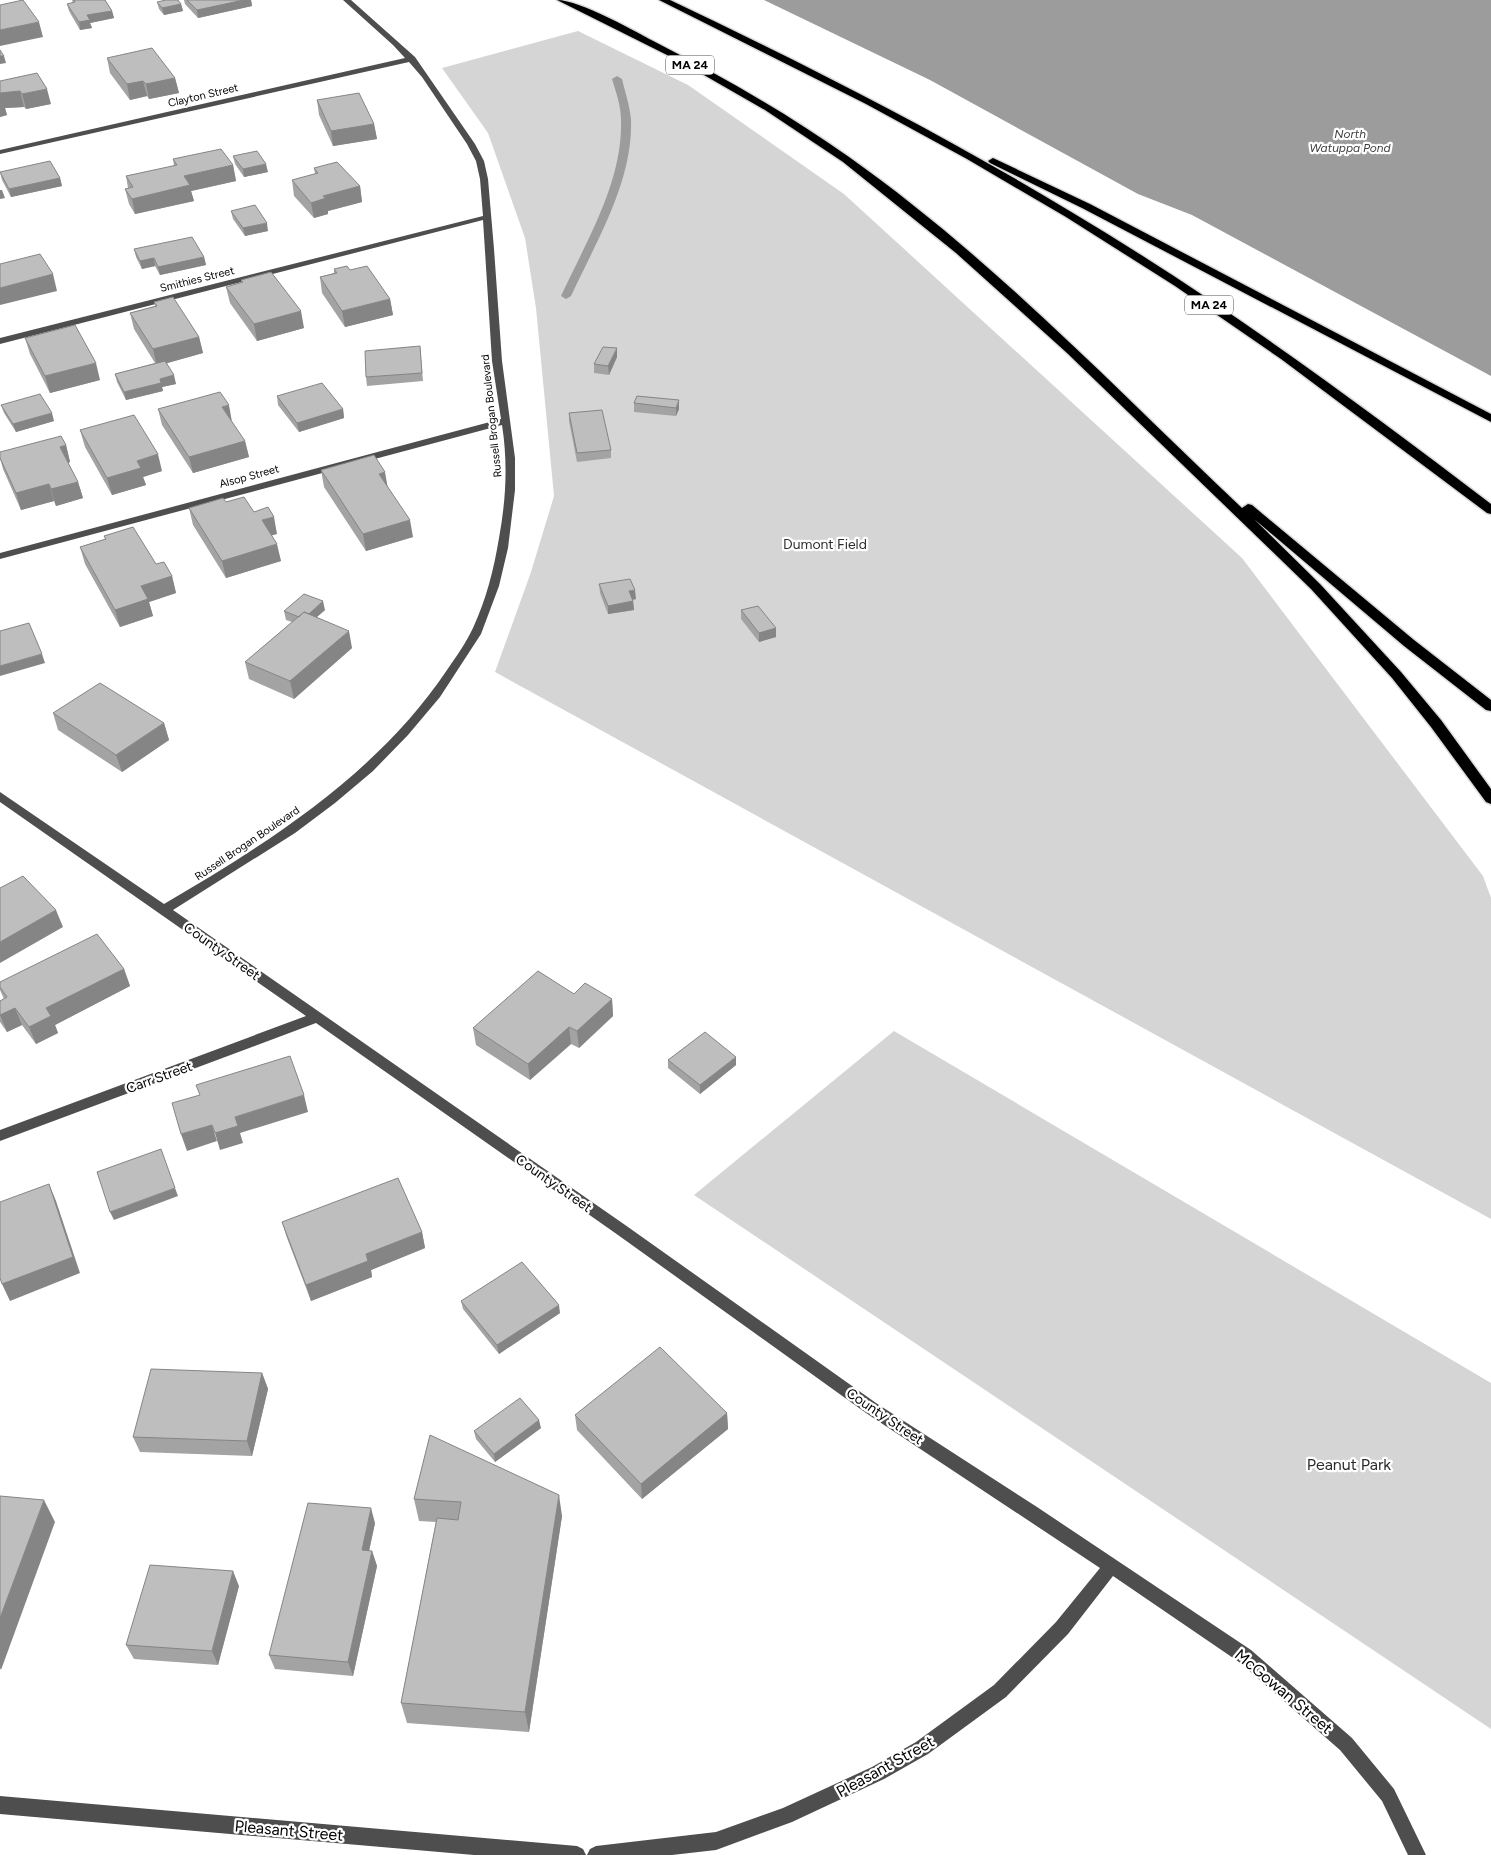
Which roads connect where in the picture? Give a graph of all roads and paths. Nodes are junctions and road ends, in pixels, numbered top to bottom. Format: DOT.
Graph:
graph roads {
  1 [pos="347,0"];
  2 [pos="561,0"];
  3 [pos="663,0"];
  4 [pos="412,59"];
  5 [pos="910,124"];
  6 [pos="0,152"];
  7 [pos="487,217"];
  8 [pos="0,341"];
  9 [pos="1144,420"];
  10 [pos="1491,420"];
  11 [pos="505,421"];
  12 [pos="1491,510"];
  13 [pos="0,556"];
  14 [pos="1491,707"];
  15 [pos="0,796"];
  16 [pos="1491,799"];
  17 [pos="164,910"];
  18 [pos="318,1017"];
  19 [pos="0,1136"];
  20 [pos="1111,1566"];
  21 [pos="0,1805"];
  22 [pos="577,1855"];
  23 [pos="596,1855"];
  24 [pos="1417,1855"];
  1 -- 4 [label="street, Russell Brogan Boulevard"];
  2 -- 9 [label="highway, MA 24"];
  3 -- 5 [label="highway, MA 24"];
  4 -- 6 [label="street, Clayton Street"];
  4 -- 7 [label="street, Russell Brogan Boulevard"];
  5 -- 10 [label="highway"];
  5 -- 12 [label="highway, MA 24"];
  7 -- 8 [label="street, Smithies Street"];
  7 -- 11 [label="street, Russell Brogan Boulevard"];
  9 -- 14 [label="highway"];
  9 -- 16 [label="highway, MA 24"];
  11 -- 13 [label="street, Alsop Street"];
  11 -- 17 [label="street, Russell Brogan Boulevard"];
  15 -- 17 [label="street, County Street"];
  17 -- 18 [label="street, County Street"];
  18 -- 19 [label="street, Carr Street"];
  18 -- 20 [label="street, County Street"];
  20 -- 23 [label="street, Pleasant Street"];
  20 -- 24 [label="street, McGowan Street"];
  21 -- 22 [label="street, Pleasant Street"];
}
